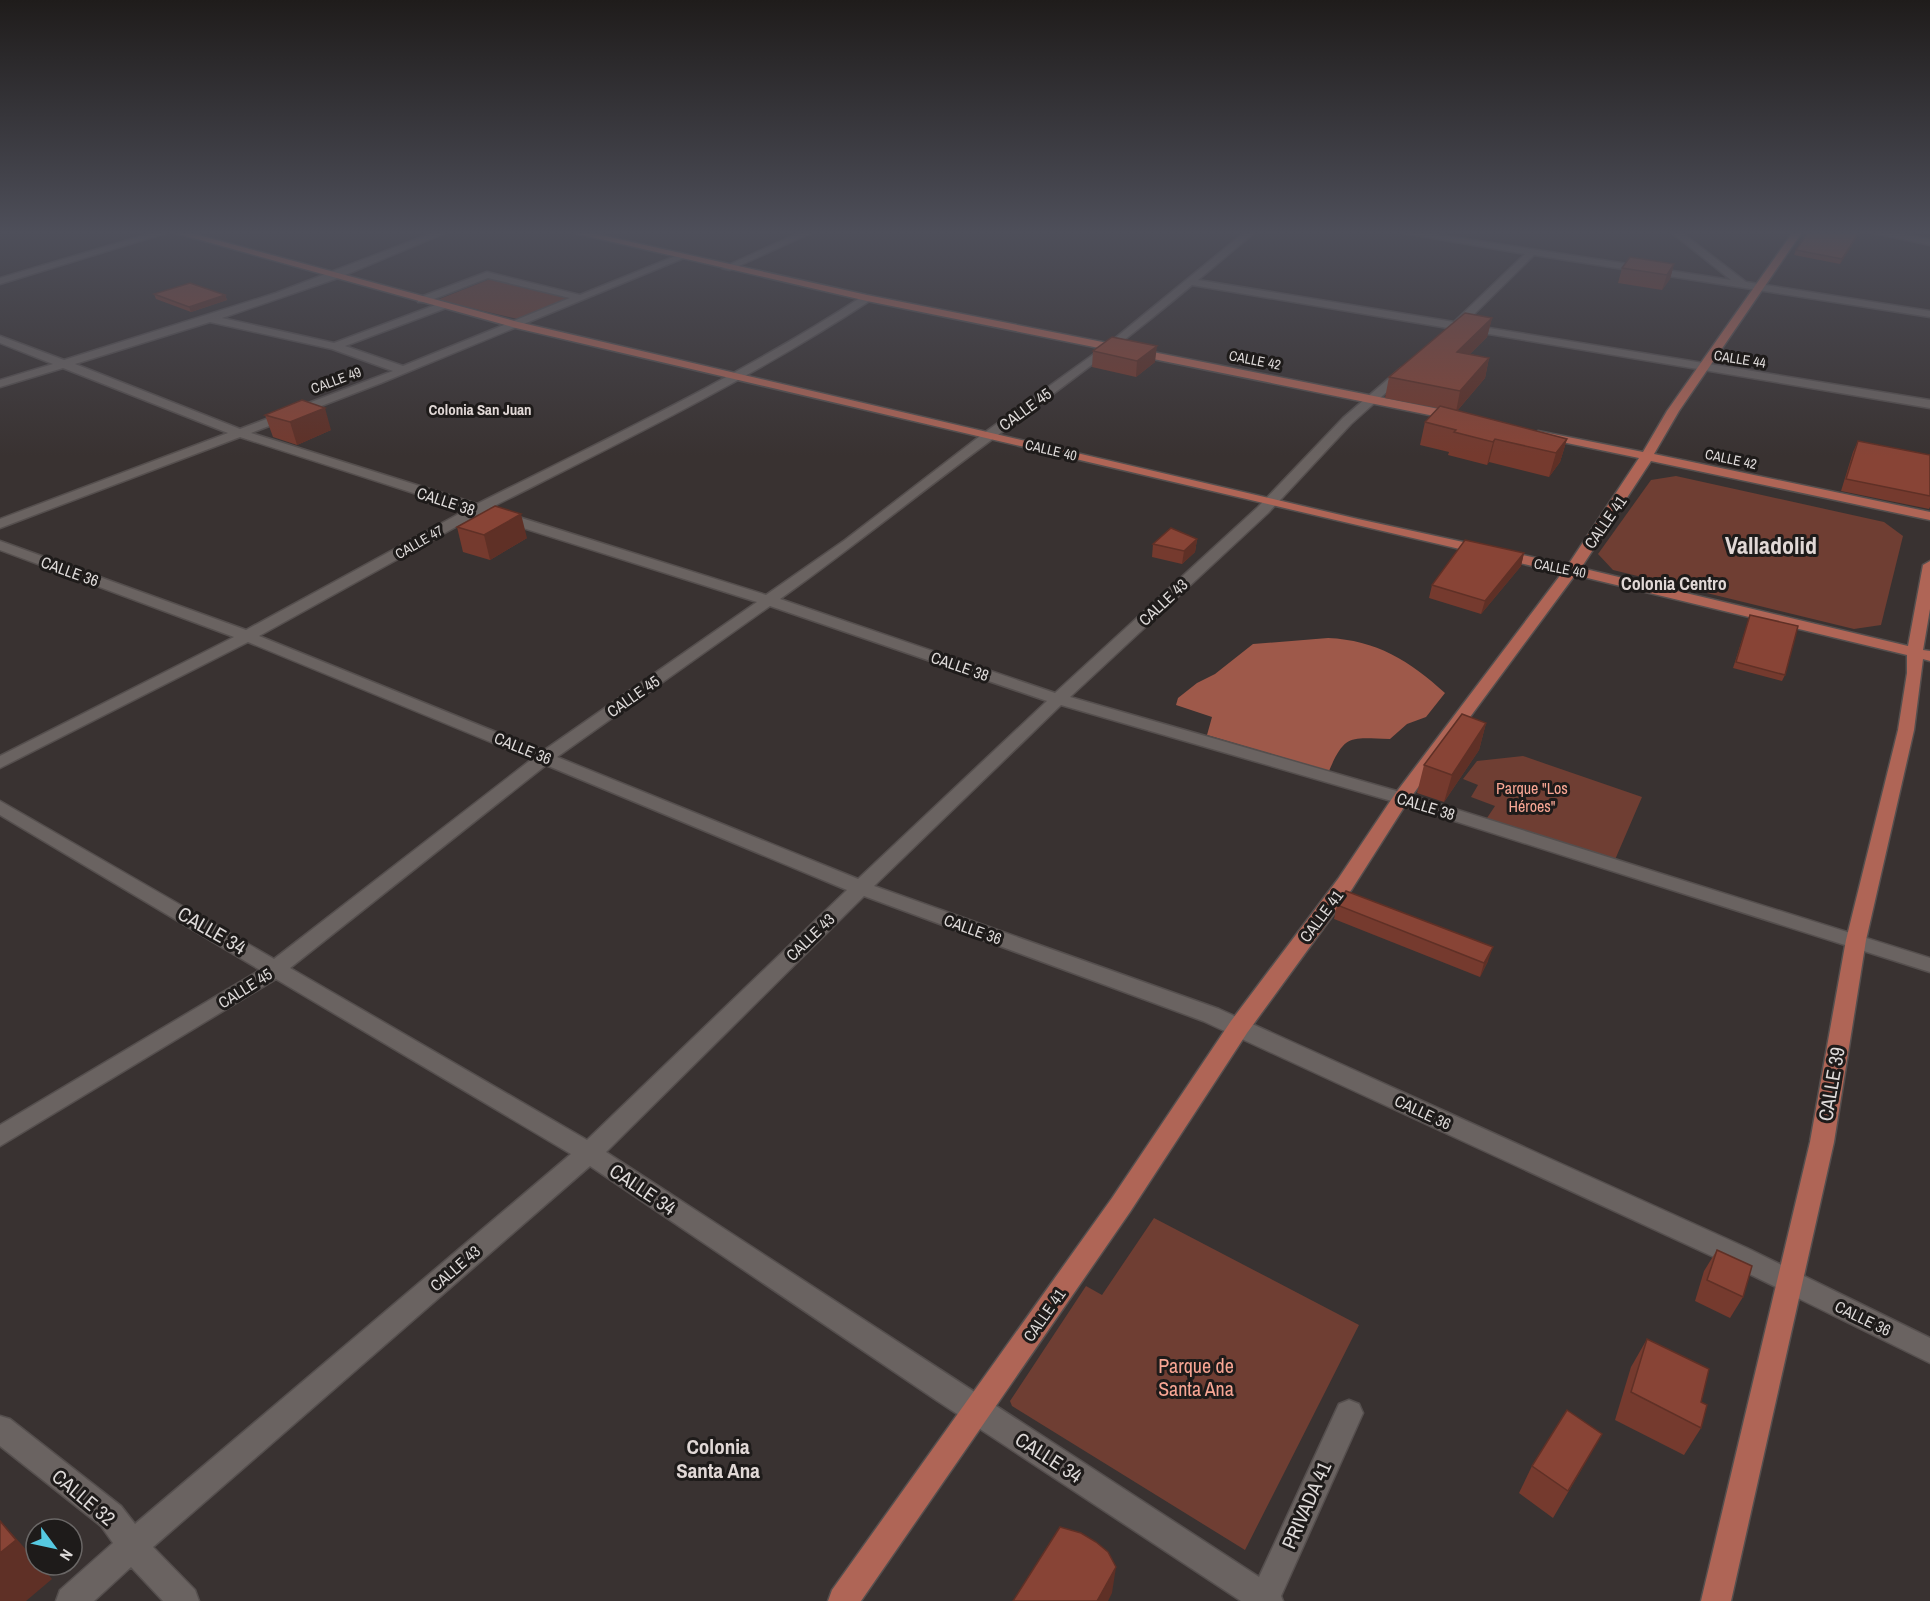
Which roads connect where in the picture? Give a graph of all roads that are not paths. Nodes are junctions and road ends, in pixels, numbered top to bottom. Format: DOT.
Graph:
graph roads {
  1 [pos="243,307"];
  2 [pos="440,307"];
  3 [pos="445,307"];
  4 [pos="560,307"];
  5 [pos="854,307"];
  6 [pos="911,307"];
  7 [pos="1160,307"];
  8 [pos="1337,307"];
  9 [pos="1477,307"];
  10 [pos="1746,307"];
  11 [pos="1884,307"];
  12 [pos="1930,314"];
  13 [pos="210,318"];
  14 [pos="516,325"];
  15 [pos="1457,327"];
  16 [pos="1443,338"];
  17 [pos="0,339"];
  18 [pos="335,346"];
  19 [pos="1112,346"];
  20 [pos="1416,361"];
  21 [pos="66,363"];
  22 [pos="1702,368"];
  23 [pos="402,370"];
  24 [pos="736,377"];
  25 [pos="0,384"];
  26 [pos="1371,399"];
  27 [pos="1930,404"];
  28 [pos="1471,419"];
  29 [pos="1527,431"];
  30 [pos="238,433"];
  31 [pos="988,436"];
  32 [pos="1647,457"];
  33 [pos="1271,501"];
  34 [pos="476,510"];
  35 [pos="1930,516"];
  36 [pos="0,524"];
  37 [pos="0,545"];
  38 [pos="1930,565"];
  39 [pos="1569,569"];
  40 [pos="770,601"];
  41 [pos="248,636"];
  42 [pos="1922,654"];
  43 [pos="1058,699"];
  44 [pos="546,757"];
  45 [pos="0,763"];
  46 [pos="1401,798"];
  47 [pos="0,807"];
  48 [pos="861,888"];
  49 [pos="1856,940"];
  50 [pos="1930,965"];
  51 [pos="277,968"];
  52 [pos="1239,1027"];
  53 [pos="0,1137"];
  54 [pos="589,1153"];
  55 [pos="1789,1281"];
  56 [pos="1930,1351"];
  57 [pos="978,1410"];
  58 [pos="1349,1413"];
  59 [pos="0,1429"];
  60 [pos="134,1544"];
  61 [pos="1267,1600"];
  62 [pos="71,1601"];
  63 [pos="184,1601"];
  64 [pos="843,1601"];
  65 [pos="1716,1601"];
  1 -- 13 [label="street"];
  2 -- 18 [label="street"];
  3 -- 14 [label="main road, CALLE 40"];
  4 -- 14 [label="street, CALLE 49"];
  5 -- 24 [label="street, CALLE 47"];
  6 -- 19 [label="main road, CALLE 42"];
  7 -- 19 [label="street, CALLE 45"];
  8 -- 15 [label="street, CALLE 44"];
  9 -- 15 [label="street"];
  10 -- 22 [label="main road, CALLE 41"];
  11 -- 12 [label="street"];
  13 -- 18 [label="street"];
  13 -- 21 [label="street"];
  14 -- 23 [label="street, CALLE 49"];
  14 -- 24 [label="main road, CALLE 40"];
  15 -- 16 [label="street"];
  15 -- 22 [label="street, CALLE 44"];
  17 -- 21 [label="street, CALLE 38"];
  18 -- 23 [label="street"];
  19 -- 26 [label="main road, CALLE 42"];
  19 -- 31 [label="street, CALLE 45"];
  20 -- 26 [label="street, CALLE 43"];
  21 -- 25 [label="street"];
  21 -- 30 [label="street, CALLE 38"];
  22 -- 27 [label="street, CALLE 44"];
  22 -- 32 [label="main road, CALLE 41"];
  23 -- 30 [label="street, CALLE 49"];
  24 -- 31 [label="main road, CALLE 40"];
  24 -- 34 [label="street, CALLE 47"];
  26 -- 28 [label="main road, CALLE 42"];
  26 -- 33 [label="street, CALLE 43"];
  29 -- 32 [label="main road, CALLE 42"];
  30 -- 34 [label="street, CALLE 38"];
  30 -- 36 [label="street, CALLE 49"];
  31 -- 33 [label="main road, CALLE 40"];
  31 -- 40 [label="street, CALLE 45"];
  32 -- 35 [label="main road, CALLE 42"];
  32 -- 39 [label="main road, CALLE 41"];
  33 -- 39 [label="main road, CALLE 40"];
  33 -- 43 [label="street, CALLE 43"];
  34 -- 40 [label="street, CALLE 38"];
  34 -- 41 [label="street, CALLE 47"];
  37 -- 41 [label="street, CALLE 36"];
  38 -- 42 [label="main road, CALLE 39"];
  39 -- 42 [label="main road, CALLE 40"];
  39 -- 46 [label="main road, CALLE 41"];
  40 -- 43 [label="street, CALLE 38"];
  40 -- 44 [label="street, CALLE 45"];
  41 -- 44 [label="street, CALLE 36"];
  41 -- 45 [label="street, CALLE 47"];
  42 -- 49 [label="main road, CALLE 39"];
  43 -- 46 [label="street, CALLE 38"];
  43 -- 48 [label="street, CALLE 43"];
  44 -- 48 [label="street, CALLE 36"];
  44 -- 51 [label="street, CALLE 45"];
  46 -- 49 [label="street, CALLE 38"];
  46 -- 52 [label="main road, CALLE 41"];
  47 -- 51 [label="street, CALLE 34"];
  48 -- 52 [label="street, CALLE 36"];
  48 -- 54 [label="street, CALLE 43"];
  49 -- 50 [label="street, CALLE 38"];
  49 -- 55 [label="main road, CALLE 39"];
  51 -- 53 [label="street, CALLE 45"];
  51 -- 54 [label="street, CALLE 34"];
  52 -- 55 [label="street, CALLE 36"];
  52 -- 57 [label="main road, CALLE 41"];
  54 -- 57 [label="street, CALLE 34"];
  54 -- 60 [label="street, CALLE 43"];
  55 -- 56 [label="street, CALLE 36"];
  55 -- 65 [label="main road, CALLE 39"];
  57 -- 61 [label="street, CALLE 34"];
  57 -- 64 [label="main road, CALLE 41"];
  58 -- 61 [label="street, PRIVADA 41"];
  59 -- 60 [label="street, CALLE 32"];
  60 -- 62 [label="street, CALLE 43"];
  60 -- 63 [label="street, CALLE 32"];
}
